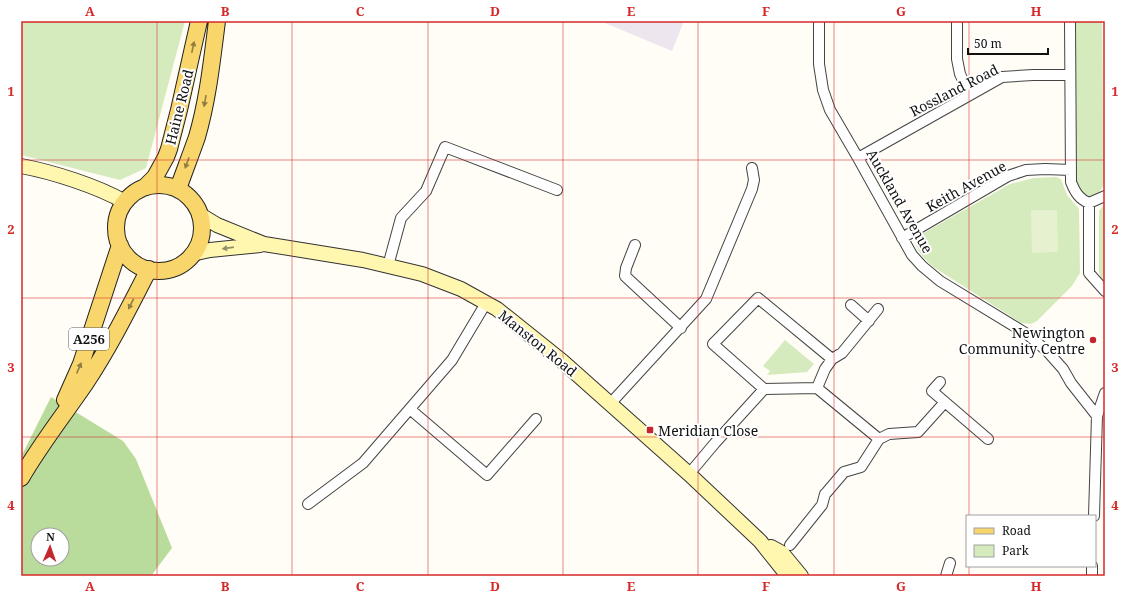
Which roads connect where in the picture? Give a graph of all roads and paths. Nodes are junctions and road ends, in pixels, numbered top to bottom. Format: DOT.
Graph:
graph roads {
  1 [pos="199,21"];
  2 [pos="216,21"];
  3 [pos="819,21"];
  4 [pos="956,21"];
  5 [pos="1070,21"];
  6 [pos="1070,75"];
  7 [pos="970,95"];
  8 [pos="858,158"];
  9 [pos="21,166"];
  10 [pos="752,168"];
  11 [pos="1071,170"];
  12 [pos="145,187"];
  13 [pos="178,189"];
  14 [pos="557,190"];
  15 [pos="1105,196"];
  16 [pos="125,202"];
  17 [pos="1090,203"];
  18 [pos="199,214"];
  19 [pos="902,238"];
  20 [pos="264,244"];
  21 [pos="635,245"];
  22 [pos="120,246"];
  23 [pos="192,254"];
  24 [pos="388,266"];
  25 [pos="149,269"];
  26 [pos="1105,291"];
  27 [pos="486,302"];
  28 [pos="851,305"];
  29 [pos="878,309"];
  30 [pos="869,321"];
  31 [pos="681,328"];
  32 [pos="832,359"];
  33 [pos="940,382"];
  34 [pos="817,388"];
  35 [pos="764,389"];
  36 [pos="1105,393"];
  37 [pos="945,402"];
  38 [pos="610,404"];
  39 [pos="410,410"];
  40 [pos="1097,416"];
  41 [pos="536,419"];
  42 [pos="52,429"];
  43 [pos="879,439"];
  44 [pos="988,439"];
  45 [pos="689,474"];
  46 [pos="21,478"];
  47 [pos="308,504"];
  48 [pos="1094,515"];
  49 [pos="760,541"];
  50 [pos="790,546"];
  51 [pos="950,563"];
  52 [pos="788,576"];
  53 [pos="801,576"];
  54 [pos="946,576"];
  12 -- 1 [label="main road, Haine Road, one-way"];
  2 -- 13 [label="main road, Haine Road, one-way"];
  3 -- 8 [label="street, Auckland Avenue"];
  4 -- 7 [label="street"];
  5 -- 6 [label="street"];
  6 -- 7 [label="street, Rossland Road"];
  6 -- 11 [label="street"];
  7 -- 8 [label="street, Rossland Road"];
  8 -- 19 [label="street, Auckland Avenue"];
  9 -- 16 [label="main road"];
  10 -- 31 [label="street"];
  11 -- 17 [label="street"];
  11 -- 19 [label="street, Keith Avenue"];
  12 -- 13 [label="main road"];
  12 -- 16 [label="main road"];
  13 -- 18 [label="main road"];
  14 -- 24 [label="street"];
  15 -- 17 [label="street"];
  16 -- 22 [label="main road"];
  17 -- 26 [label="street"];
  18 -- 20 [label="main road, Manston Road"];
  18 -- 23 [label="main road"];
  19 -- 40 [label="street, Auckland Avenue"];
  20 -- 23 [label="main road, Manston Road, one-way"];
  20 -- 24 [label="main road, Manston Road"];
  21 -- 31 [label="street"];
  22 -- 25 [label="main road"];
  42 -- 22 [label="main road, A256, one-way"];
  23 -- 25 [label="main road"];
  24 -- 27 [label="main road, Manston Road"];
  25 -- 42 [label="main road, A256, one-way"];
  27 -- 38 [label="main road, Manston Road"];
  27 -- 39 [label="street"];
  28 -- 30 [label="street"];
  29 -- 30 [label="street"];
  30 -- 32 [label="street"];
  31 -- 38 [label="street"];
  32 -- 34 [label="street"];
  32 -- 35 [label="street"];
  33 -- 37 [label="street"];
  34 -- 35 [label="street"];
  34 -- 43 [label="street"];
  35 -- 45 [label="street"];
  36 -- 40 [label="street"];
  37 -- 43 [label="street"];
  37 -- 44 [label="street"];
  38 -- 45 [label="main road, Manston Road"];
  39 -- 41 [label="street"];
  39 -- 47 [label="street"];
  40 -- 48 [label="street"];
  42 -- 46 [label="main road, A256"];
  43 -- 50 [label="street"];
  45 -- 49 [label="main road, Manston Road"];
  49 -- 52 [label="main road, Manston Road"];
  49 -- 53 [label="main road, Manston Road"];
  51 -- 54 [label="street"];
}
